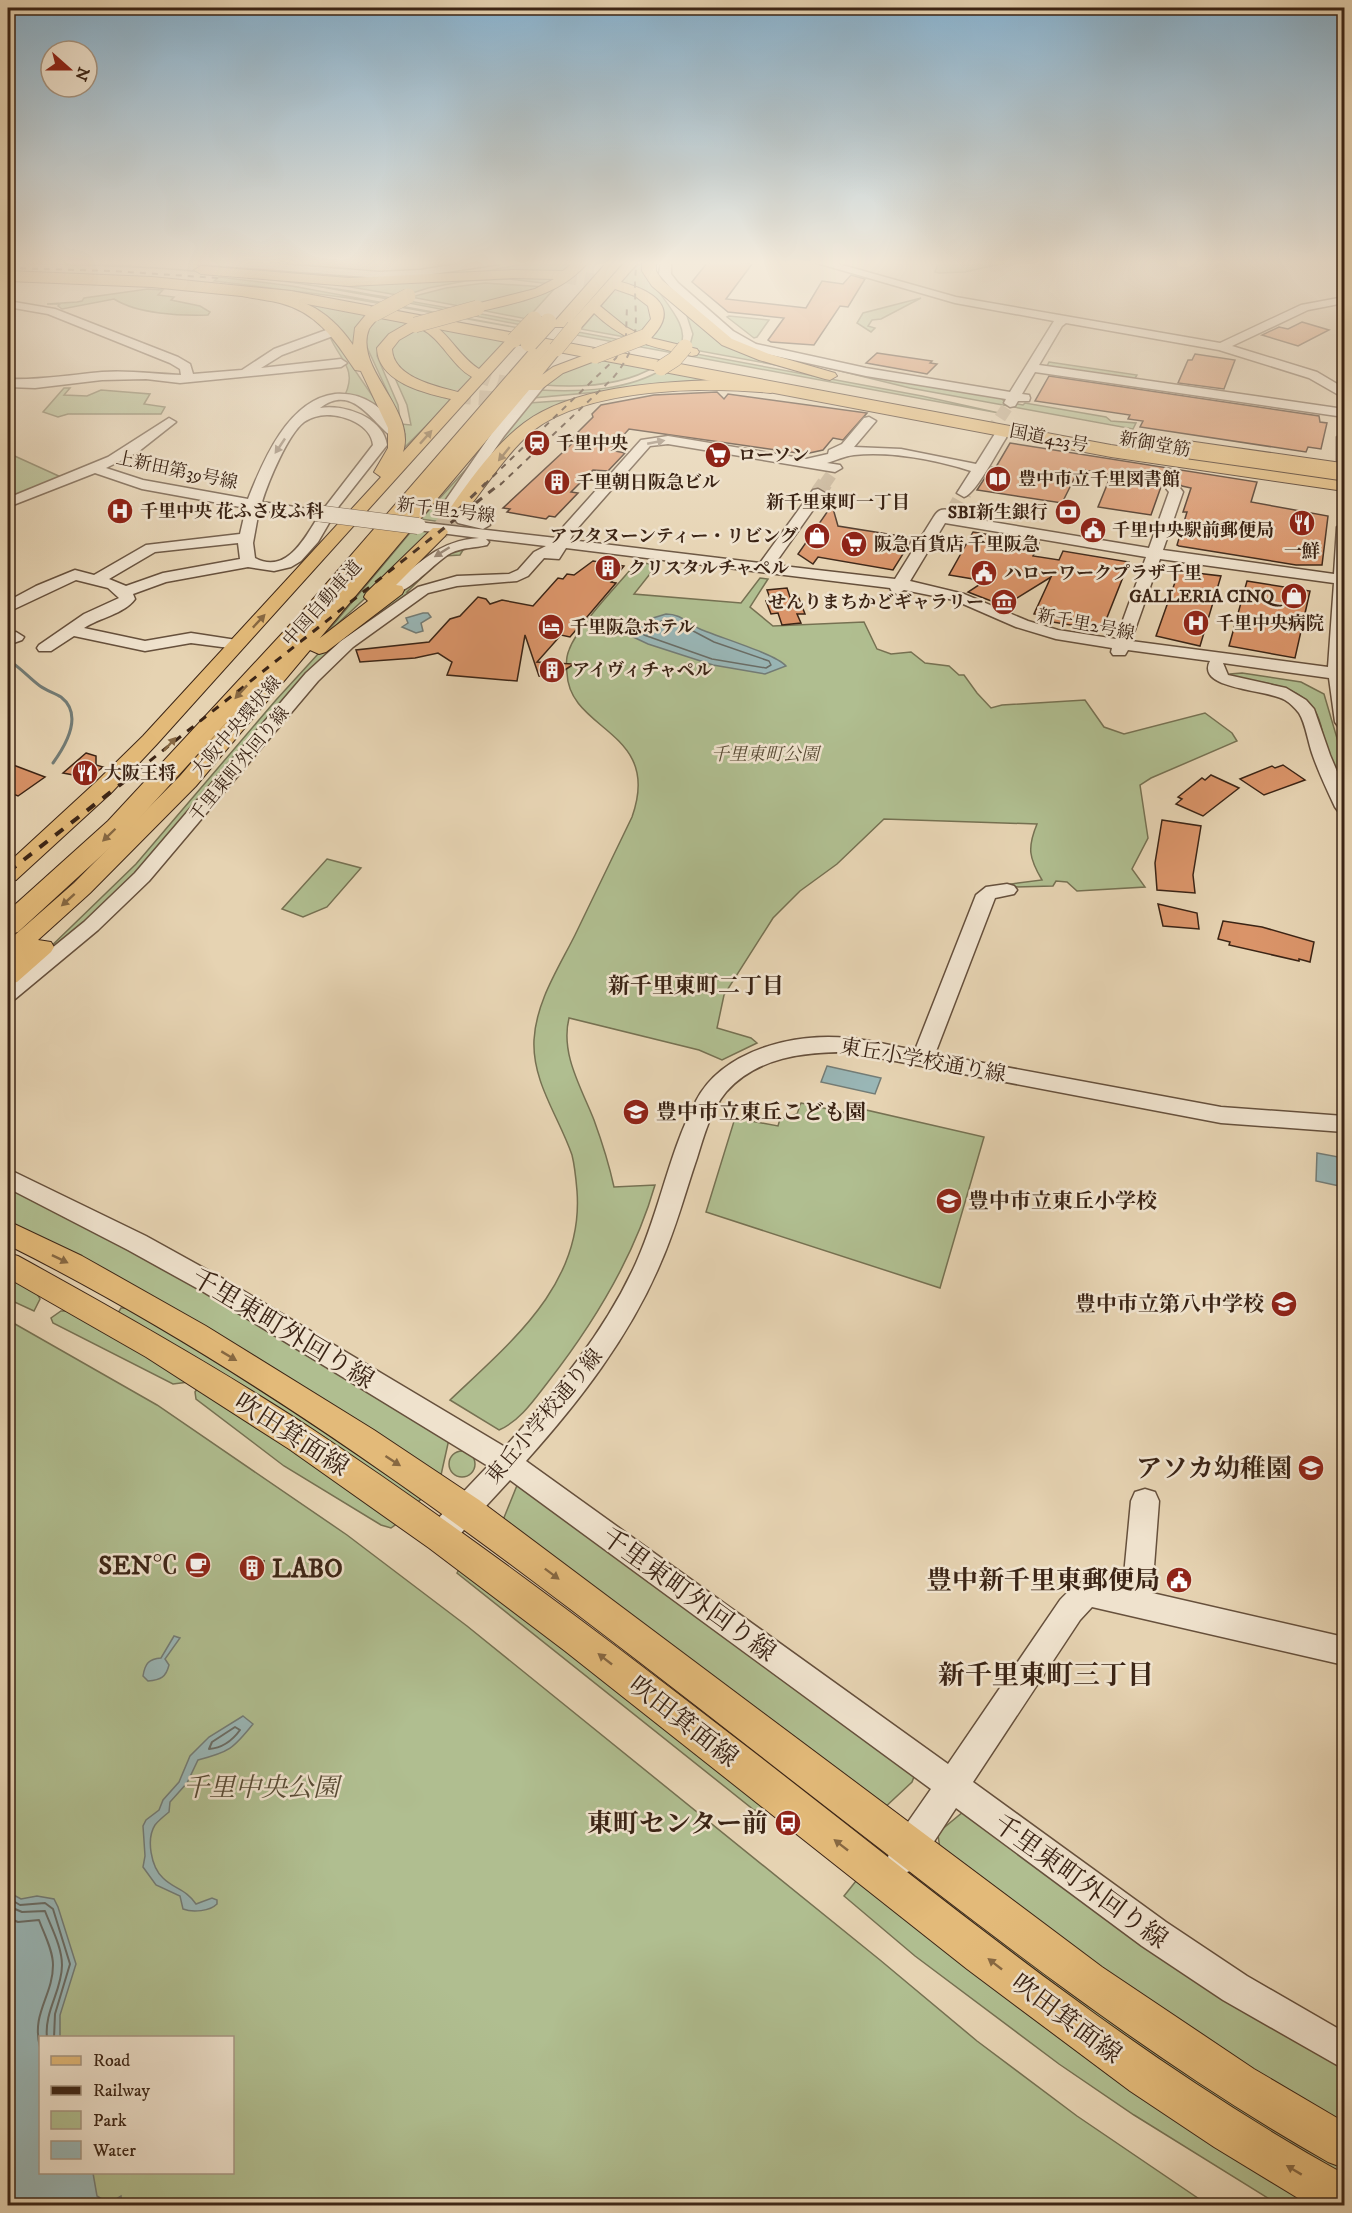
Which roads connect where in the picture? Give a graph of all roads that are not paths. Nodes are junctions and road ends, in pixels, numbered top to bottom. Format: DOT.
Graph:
graph roads {
  1 [pos="181,364"];
  2 [pos="259,364"];
  3 [pos="281,364"];
  4 [pos="336,364"];
  5 [pos="350,364"];
  6 [pos="367,364"];
  7 [pos="385,364"];
  8 [pos="388,364"];
  9 [pos="462,364"];
  10 [pos="515,364"];
  11 [pos="517,364"];
  12 [pos="520,364"];
  13 [pos="524,364"];
  14 [pos="573,364"];
  15 [pos="656,364"];
  16 [pos="667,364"];
  17 [pos="704,364"];
  18 [pos="712,364"];
  19 [pos="779,364"];
  20 [pos="789,364"];
  21 [pos="833,364"];
  22 [pos="1039,364"];
  23 [pos="1278,364"];
  24 [pos="1036,368"];
  25 [pos="245,373"];
  26 [pos="476,374"];
  27 [pos="830,376"];
  28 [pos="188,378"];
  29 [pos="8,383"];
  30 [pos="543,383"];
  31 [pos="374,385"];
  32 [pos="628,392"];
  33 [pos="909,392"];
  34 [pos="809,393"];
  35 [pos="1344,394"];
  36 [pos="456,396"];
  37 [pos="339,398"];
  38 [pos="530,401"];
  39 [pos="1020,403"];
  40 [pos="915,412"];
  41 [pos="345,413"];
  42 [pos="1344,413"];
  43 [pos="303,418"];
  44 [pos="168,422"];
  45 [pos="400,429"];
  46 [pos="996,434"];
  47 [pos="481,437"];
  48 [pos="1344,437"];
  49 [pos="1102,438"];
  50 [pos="862,448"];
  51 [pos="386,449"];
  52 [pos="1187,449"];
  53 [pos="780,458"];
  54 [pos="894,460"];
  55 [pos="834,463"];
  56 [pos="1344,464"];
  57 [pos="94,468"];
  58 [pos="974,470"];
  59 [pos="1344,472"];
  60 [pos="1344,478"];
  61 [pos="1344,485"];
  62 [pos="1172,487"];
  63 [pos="818,493"];
  64 [pos="960,493"];
  65 [pos="9,501"];
  66 [pos="254,505"];
  67 [pos="461,514"];
  68 [pos="318,521"];
  69 [pos="1344,527"];
  70 [pos="440,532"];
  71 [pos="247,538"];
  72 [pos="561,544"];
  73 [pos="1154,555"];
  74 [pos="249,562"];
  75 [pos="763,569"];
  76 [pos="302,574"];
  77 [pos="97,580"];
  78 [pos="1343,582"];
  79 [pos="905,588"];
  80 [pos="395,590"];
  81 [pos="124,592"];
  82 [pos="8,607"];
  83 [pos="70,630"];
  84 [pos="329,640"];
  85 [pos="237,644"];
  86 [pos="45,648"];
  87 [pos="1120,648"];
  88 [pos="1216,664"];
  89 [pos="1341,676"];
  90 [pos="256,704"];
  91 [pos="1344,722"];
  92 [pos="212,754"];
  93 [pos="119,771"];
  94 [pos="1344,807"];
  95 [pos="8,858"];
  96 [pos="8,875"];
  97 [pos="1007,890"];
  98 [pos="8,902"];
  99 [pos="8,926"];
  100 [pos="8,954"];
  101 [pos="8,976"];
  102 [pos="8,994"];
  103 [pos="923,1058"];
  104 [pos="1344,1124"];
  105 [pos="8,1178"];
  106 [pos="8,1232"];
  107 [pos="8,1263"];
  108 [pos="507,1463"];
  109 [pos="1145,1501"];
  110 [pos="453,1522"];
  111 [pos="1136,1602"];
  112 [pos="1344,1650"];
  113 [pos="951,1786"];
  114 [pos="910,1848"];
  115 [pos="889,1881"];
  116 [pos="1344,2050"];
  117 [pos="1344,2146"];
  118 [pos="1344,2199"];
  1 -- 28 [label="street"];
  2 -- 25 [label="street"];
  3 -- 25 [label="street"];
  4 -- 37 [label="street"];
  5 -- 31 [label="main road"];
  6 -- 31 [label="main road"];
  7 -- 45 [label="main road"];
  8 -- 36 [label="main road"];
  9 -- 26 [label="main road"];
  76 -- 10 [label="main road, 大阪中央環状線, one-way"];
  98 -- 11 [label="highway, 中国自動車道, one-way"];
  12 -- 99 [label="highway, 中国自動車道, one-way"];
  13 -- 47 [label="main road, 大阪中央環状線"];
  14 -- 30 [label="main road, bridge"];
  15 -- 34 [label="highway, 国道423号"];
  16 -- 30 [label="main road, bridge"];
  17 -- 49 [label="highway, 新御堂筋"];
  18 -- 49 [label="highway, 新御堂筋"];
  19 -- 27 [label="highway, 国道423号"];
  20 -- 27 [label="main road"];
  21 -- 39 [label="street"];
  22 -- 24 [label="street"];
  23 -- 35 [label="street"];
  24 -- 39 [label="street"];
  24 -- 42 [label="street"];
  25 -- 28 [label="street"];
  27 -- 33 [label="highway, 国道423号"];
  28 -- 29 [label="street"];
  30 -- 47 [label="main road"];
  30 -- 67 [label="street"];
  31 -- 45 [label="main road"];
  32 -- 34 [label="main road"];
  32 -- 38 [label="main road"];
  32 -- 67 [label="main road, one-way"];
  33 -- 39 [label="highway, 国道423号"];
  33 -- 49 [label="highway"];
  34 -- 40 [label="highway, 国道423号"];
  37 -- 41 [label="street"];
  37 -- 43 [label="street"];
  37 -- 45 [label="street"];
  40 -- 49 [label="highway"];
  40 -- 61 [label="highway, 国道423号"];
  41 -- 43 [label="street"];
  41 -- 68 [label="street"];
  43 -- 66 [label="street, one-way"];
  44 -- 57 [label="street"];
  45 -- 76 [label="main road"];
  46 -- 58 [label="street"];
  47 -- 90 [label="main road, 大阪中央環状線"];
  48 -- 56 [label="street"];
  49 -- 52 [label="highway, 新御堂筋"];
  50 -- 53 [label="street"];
  50 -- 54 [label="street"];
  50 -- 55 [label="street"];
  50 -- 58 [label="street"];
  51 -- 68 [label="main road"];
  52 -- 56 [label="highway"];
  52 -- 59 [label="highway, 新御堂筋, bridge"];
  52 -- 60 [label="highway, 新御堂筋"];
  53 -- 55 [label="street"];
  72 -- 53 [label="street, 千里東町外回り線, one-way"];
  54 -- 55 [label="street"];
  54 -- 58 [label="street"];
  56 -- 60 [label="street"];
  57 -- 65 [label="street"];
  57 -- 66 [label="street, 上新田第39号線"];
  58 -- 64 [label="street"];
  62 -- 73 [label="street"];
  63 -- 75 [label="street"];
  66 -- 68 [label="street, 新千里2号線"];
  66 -- 71 [label="street"];
  67 -- 72 [label="street, 新千里2号線"];
  68 -- 72 [label="street, 新千里2号線, bridge"];
  68 -- 74 [label="street"];
  69 -- 78 [label="street"];
  70 -- 84 [label="main road"];
  71 -- 74 [label="street"];
  71 -- 77 [label="street"];
  72 -- 75 [label="street, 新千里2号線"];
  72 -- 80 [label="street, 新千里2号線, one-way"];
  72 -- 102 [label="street, 千里東町外回り線"];
  73 -- 78 [label="street"];
  73 -- 79 [label="street"];
  73 -- 87 [label="street"];
  74 -- 81 [label="street"];
  75 -- 79 [label="street, 新千里2号線"];
  85 -- 76 [label="main road, 大阪中央環状線, one-way"];
  77 -- 81 [label="street"];
  77 -- 82 [label="street"];
  78 -- 89 [label="street"];
  79 -- 87 [label="street, 新千里2号線"];
  80 -- 84 [label="main road"];
  81 -- 83 [label="street"];
  83 -- 85 [label="street"];
  83 -- 86 [label="street"];
  84 -- 90 [label="main road"];
  85 -- 93 [label="main road, 大阪中央環状線"];
  87 -- 88 [label="street, 新千里2号線"];
  87 -- 89 [label="street, 新千里2号線"];
  88 -- 89 [label="street, 新千里2号線"];
  88 -- 94 [label="street"];
  89 -- 91 [label="street"];
  90 -- 92 [label="main road, 大阪中央環状線"];
  92 -- 100 [label="main road, 大阪中央環状線, one-way"];
  92 -- 101 [label="main road"];
  93 -- 95 [label="main road"];
  93 -- 96 [label="main road, 大阪中央環状線"];
  97 -- 103 [label="street"];
  103 -- 104 [label="street, 東丘小学校通り線"];
  103 -- 108 [label="street, 東丘小学校通り線"];
  105 -- 108 [label="street, 千里東町外回り線"];
  106 -- 110 [label="main road, 吹田箕面線, one-way"];
  107 -- 110 [label="main road, 吹田箕面線"];
  108 -- 110 [label="street, 東丘小学校通り線"];
  108 -- 113 [label="street, 千里東町外回り線"];
  109 -- 111 [label="street"];
  110 -- 114 [label="main road, 吹田箕面線, one-way"];
  115 -- 110 [label="main road, 吹田箕面線, one-way"];
  111 -- 112 [label="street"];
  111 -- 113 [label="street"];
  113 -- 114 [label="street"];
  113 -- 116 [label="street, 千里東町外回り線"];
  114 -- 115 [label="street"];
  114 -- 117 [label="main road, 吹田箕面線"];
  118 -- 115 [label="main road, 吹田箕面線, one-way"];
}
